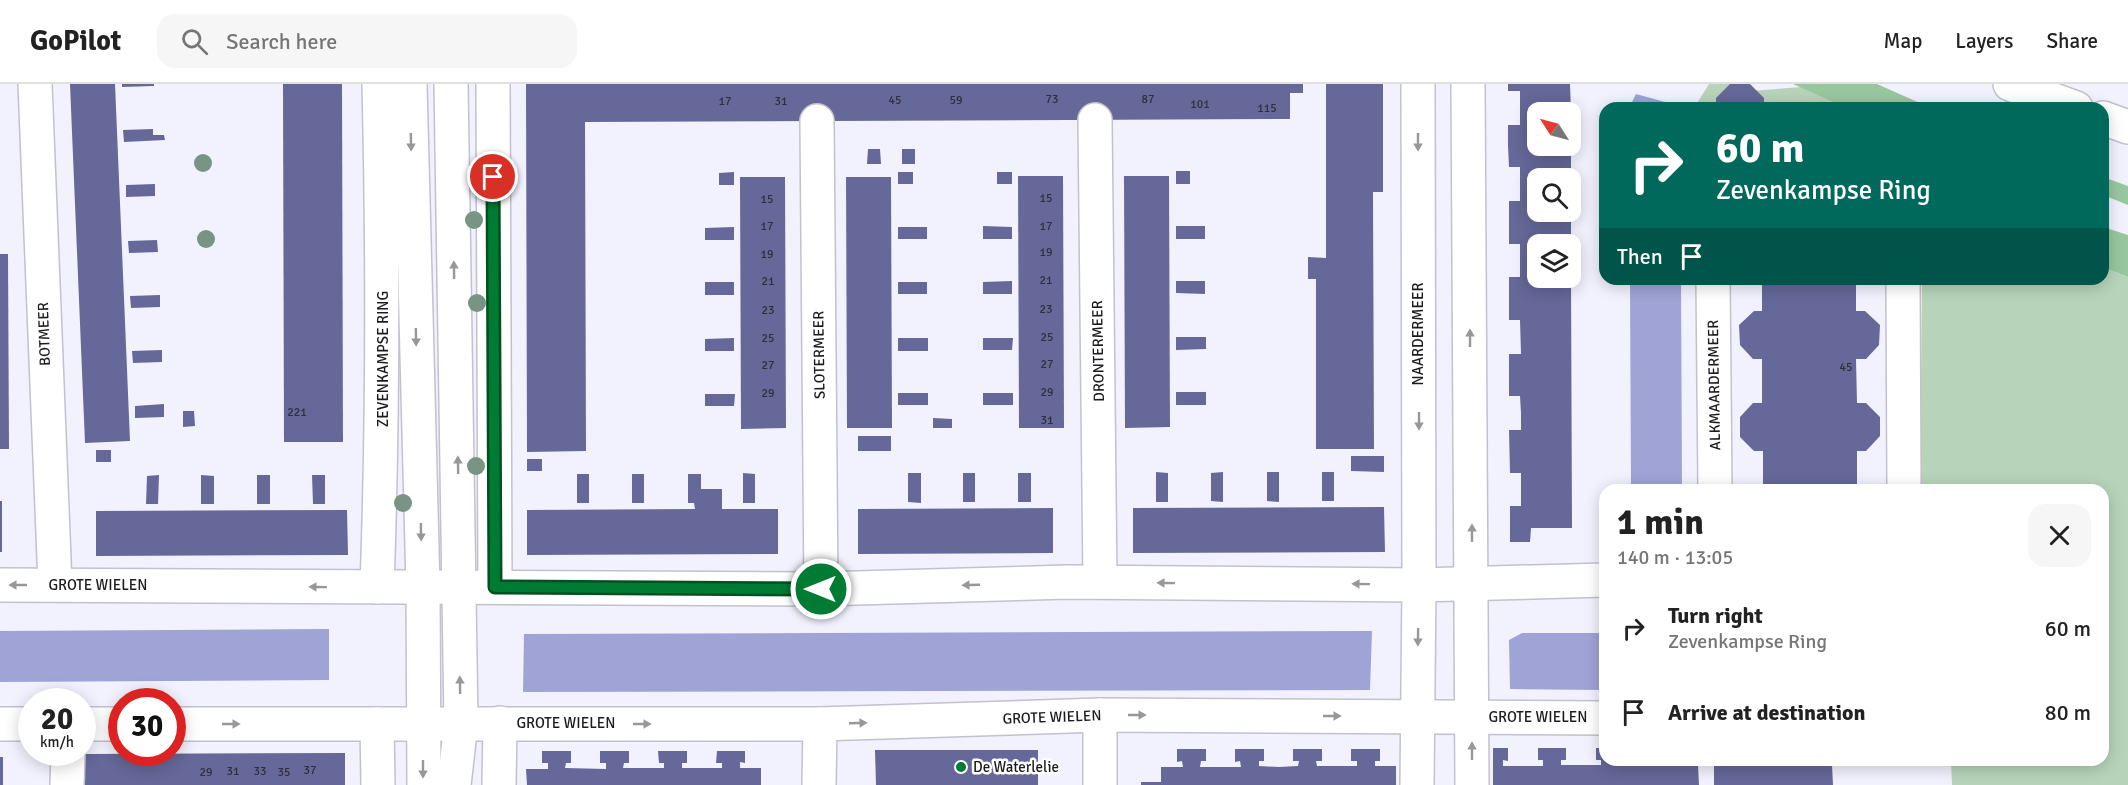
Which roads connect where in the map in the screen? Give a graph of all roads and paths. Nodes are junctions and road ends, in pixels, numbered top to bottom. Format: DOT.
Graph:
graph roads {
  1 [pos="35,84"];
  2 [pos="379,84"];
  3 [pos="410,84"];
  4 [pos="451,84"];
  5 [pos="493,84"];
  6 [pos="1418,84"];
  7 [pos="1468,84"];
  8 [pos="2010,84"];
  9 [pos="2060,102"];
  10 [pos="1095,120"];
  11 [pos="2109,120"];
  12 [pos="817,121"];
  13 [pos="2128,127"];
  14 [pos="1713,285"];
  15 [pos="1903,285"];
  16 [pos="1715,484"];
  17 [pos="1904,484"];
  18 [pos="1599,580"];
  19 [pos="1100,582"];
  20 [pos="1473,584"];
  21 [pos="0,585"];
  22 [pos="55,585"];
  23 [pos="1419,585"];
  24 [pos="423,586"];
  25 [pos="460,586"];
  26 [pos="377,587"];
  27 [pos="495,587"];
  28 [pos="821,589"];
  29 [pos="1100,715"];
  30 [pos="1416,717"];
  31 [pos="1472,717"];
  32 [pos="1599,718"];
  33 [pos="461,723"];
  34 [pos="500,723"];
  35 [pos="0,724"];
  36 [pos="18,724"];
  37 [pos="186,724"];
  38 [pos="377,724"];
  39 [pos="423,724"];
  40 [pos="820,724"];
  41 [pos="68,766"];
  42 [pos="67,785"];
  43 [pos="378,785"];
  44 [pos="424,785"];
  45 [pos="454,785"];
  46 [pos="499,785"];
  47 [pos="819,785"];
  48 [pos="1100,785"];
  49 [pos="1417,785"];
  50 [pos="1472,785"];
  1 -- 22 [label="street, BOTMEER"];
  2 -- 26 [label="street, ZEVENKAMPSE RING"];
  3 -- 24 [label="street, one-way"];
  25 -- 4 [label="street, one-way"];
  5 -- 27 [label="street"];
  6 -- 23 [label="street, NAARDERMEER, one-way"];
  20 -- 7 [label="street, one-way"];
  8 -- 9 [label="street"];
  10 -- 19 [label="street, DRONTERMEER"];
  11 -- 13 [label="street"];
  12 -- 28 [label="street, SLOTERMEER"];
  14 -- 16 [label="street, ALKMAARDERMEER"];
  15 -- 17 [label="street"];
  18 -- 20 [label="street"];
  23 -- 19 [label="street, one-way"];
  19 -- 28 [label="street, one-way"];
  20 -- 23 [label="street"];
  20 -- 31 [label="street"];
  22 -- 21 [label="street, GROTE WIELEN, one-way"];
  26 -- 22 [label="street, GROTE WIELEN, one-way"];
  23 -- 30 [label="street, NAARDERMEER, one-way"];
  24 -- 25 [label="street"];
  24 -- 26 [label="street"];
  24 -- 39 [label="street"];
  25 -- 27 [label="street"];
  33 -- 25 [label="street, one-way"];
  27 -- 28 [label="street"];
  29 -- 30 [label="street, GROTE WIELEN, one-way"];
  40 -- 29 [label="street, GROTE WIELEN, one-way"];
  29 -- 48 [label="street"];
  30 -- 31 [label="street, GROTE WIELEN"];
  30 -- 49 [label="street, NAARDERMEER"];
  31 -- 32 [label="street, GROTE WIELEN"];
  50 -- 31 [label="street, one-way"];
  33 -- 34 [label="street"];
  33 -- 39 [label="street"];
  33 -- 45 [label="street"];
  34 -- 40 [label="street, GROTE WIELEN, one-way"];
  34 -- 46 [label="street"];
  35 -- 36 [label="street"];
  37 -- 38 [label="street, one-way"];
  38 -- 39 [label="street"];
  38 -- 43 [label="street"];
  39 -- 44 [label="street, one-way"];
  40 -- 47 [label="street"];
  41 -- 42 [label="street"];
}
